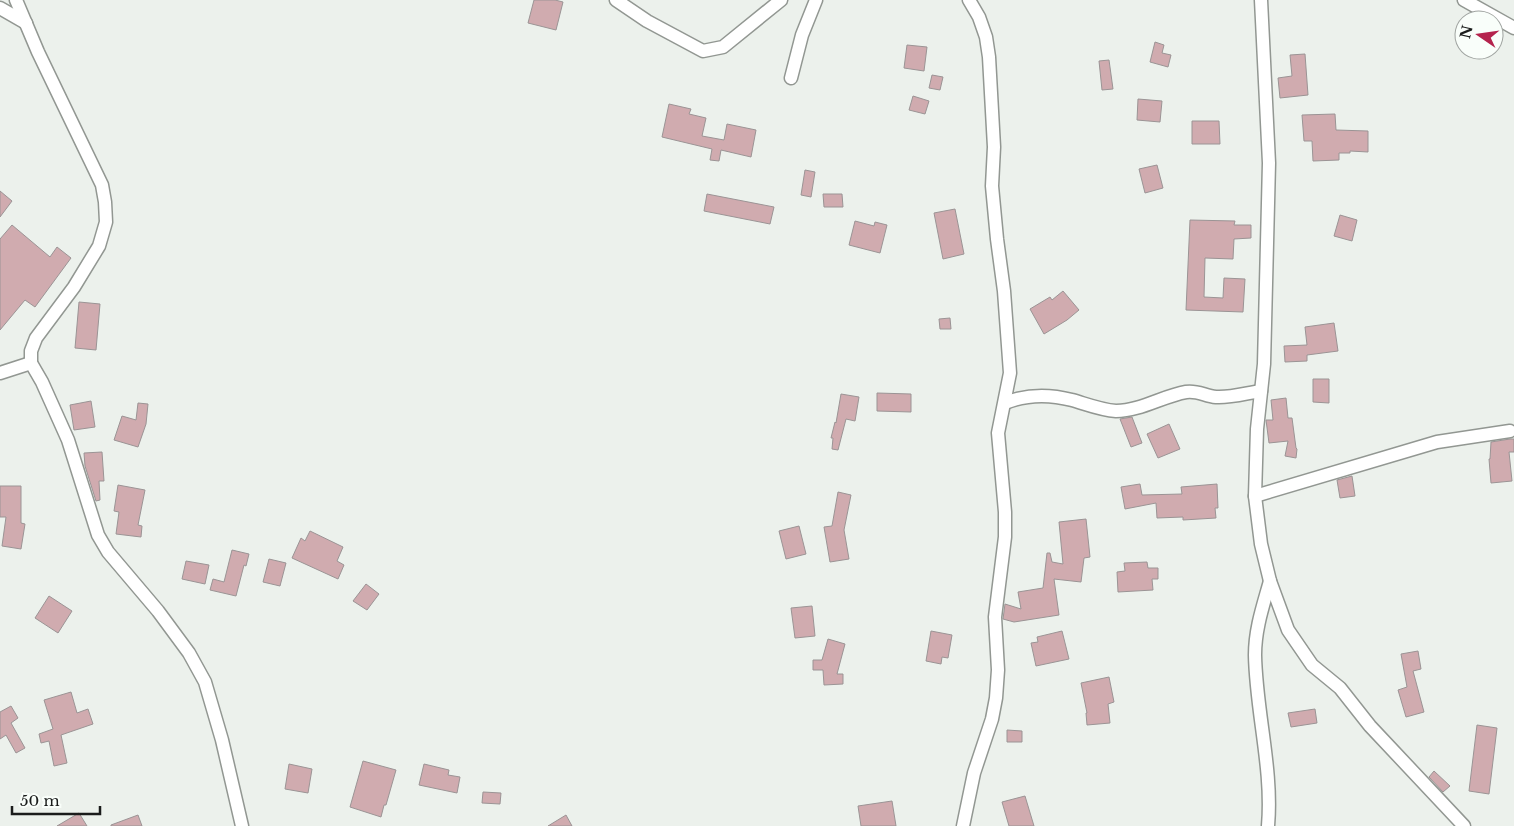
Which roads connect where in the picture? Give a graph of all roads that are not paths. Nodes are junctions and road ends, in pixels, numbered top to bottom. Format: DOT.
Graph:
graph roads {
  1 [pos="16,0"];
  2 [pos="616,0"];
  3 [pos="781,0"];
  4 [pos="816,0"];
  5 [pos="969,0"];
  6 [pos="1261,0"];
  7 [pos="1464,0"];
  8 [pos="0,8"];
  9 [pos="26,23"];
  10 [pos="1514,28"];
  11 [pos="791,78"];
  12 [pos="31,363"];
  13 [pos="0,372"];
  14 [pos="1261,391"];
  15 [pos="1005,403"];
  16 [pos="1510,431"];
  17 [pos="1255,496"];
  18 [pos="1270,581"];
  19 [pos="242,826"];
  20 [pos="963,826"];
  21 [pos="1268,826"];
  22 [pos="1464,826"];
  1 -- 9 [label="street"];
  2 -- 3 [label="street"];
  4 -- 11 [label="street"];
  5 -- 15 [label="street"];
  6 -- 14 [label="street"];
  7 -- 10 [label="street"];
  8 -- 9 [label="street"];
  9 -- 12 [label="street"];
  12 -- 13 [label="street"];
  12 -- 19 [label="street"];
  14 -- 15 [label="street"];
  14 -- 17 [label="street"];
  15 -- 20 [label="street"];
  16 -- 17 [label="street"];
  17 -- 18 [label="street"];
  18 -- 21 [label="street"];
  18 -- 22 [label="street"];
}
